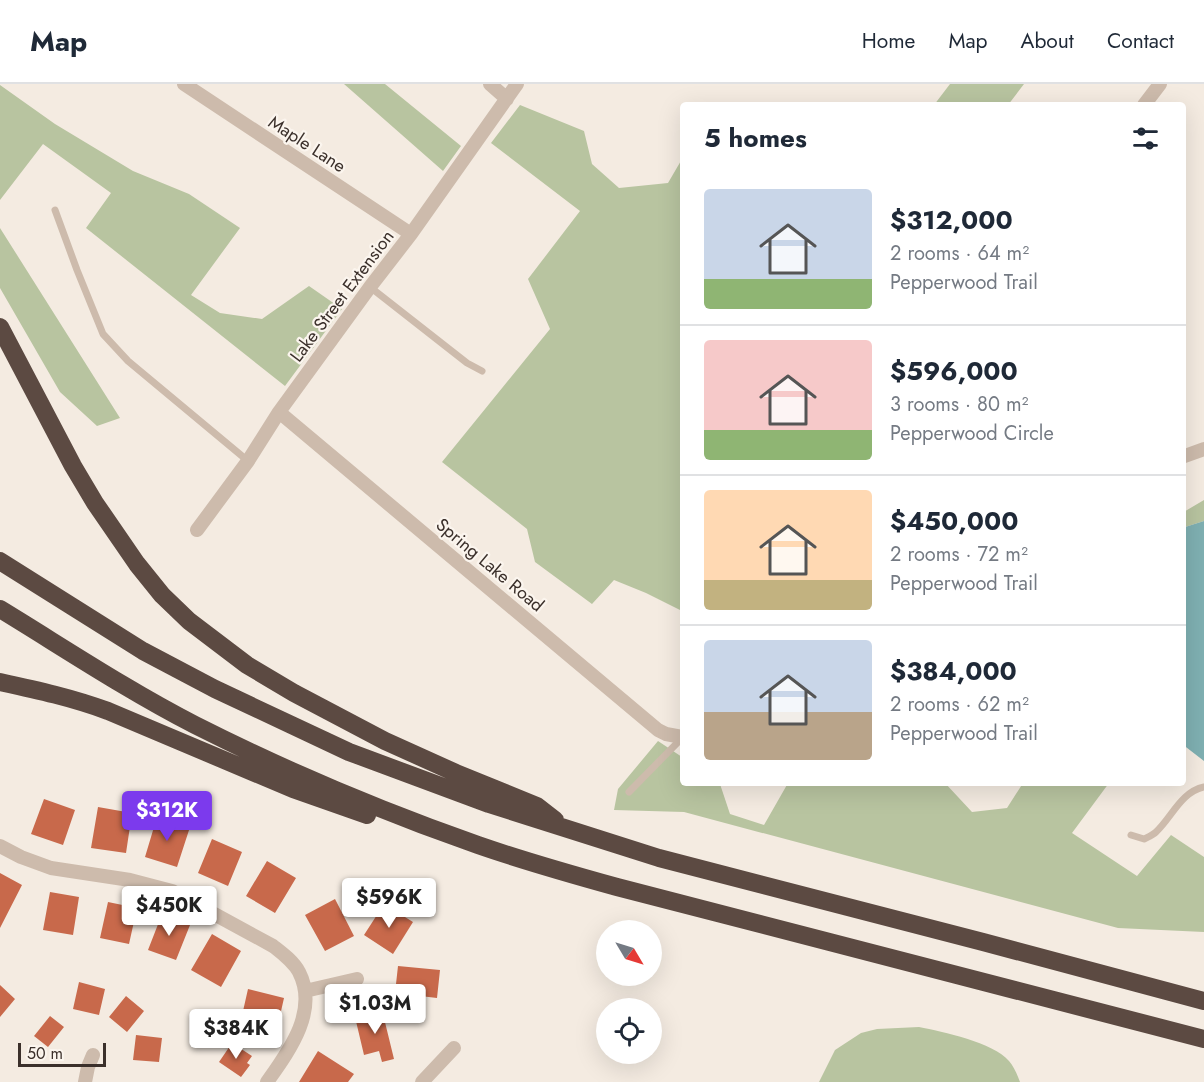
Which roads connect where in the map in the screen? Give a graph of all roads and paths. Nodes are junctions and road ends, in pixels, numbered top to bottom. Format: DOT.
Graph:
graph roads {
  1 [pos="184,84"];
  2 [pos="490,84"];
  3 [pos="517,84"];
  4 [pos="1160,84"];
  5 [pos="507,99"];
  6 [pos="1146,102"];
  7 [pos="55,210"];
  8 [pos="411,234"];
  9 [pos="370,287"];
  10 [pos="0,327"];
  11 [pos="482,371"];
  12 [pos="279,412"];
  13 [pos="1204,449"];
  14 [pos="1186,456"];
  15 [pos="248,461"];
  16 [pos="197,530"];
  17 [pos="0,561"];
  18 [pos="0,609"];
  19 [pos="0,682"];
  20 [pos="680,738"];
  21 [pos="680,740"];
  22 [pos="1204,787"];
  23 [pos="629,792"];
  24 [pos="566,829"];
  25 [pos="1131,835"];
  26 [pos="470,842"];
  27 [pos="0,846"];
  28 [pos="357,979"];
  29 [pos="305,991"];
  30 [pos="1204,1001"];
  31 [pos="1204,1039"];
  32 [pos="454,1047"];
  33 [pos="93,1054"];
  34 [pos="85,1082"];
  35 [pos="267,1082"];
  36 [pos="422,1082"];
  1 -- 8 [label="street, Maple Lane"];
  2 -- 5 [label="street"];
  3 -- 5 [label="street, Lake Street Extension"];
  4 -- 6 [label="street"];
  5 -- 8 [label="street, Lake Street Extension"];
  7 -- 15 [label="lane"];
  8 -- 9 [label="street, Lake Street Extension"];
  9 -- 11 [label="lane"];
  9 -- 12 [label="street, Lake Street Extension"];
  10 -- 24 [label="highway"];
  12 -- 15 [label="street, Lake Street Extension"];
  12 -- 20 [label="street, Spring Lake Road"];
  13 -- 14 [label="street"];
  15 -- 16 [label="street, Lake Street Extension"];
  17 -- 24 [label="highway"];
  18 -- 26 [label="highway"];
  19 -- 26 [label="highway"];
  21 -- 23 [label="lane"];
  22 -- 25 [label="lane"];
  24 -- 30 [label="highway"];
  26 -- 31 [label="highway"];
  27 -- 29 [label="street"];
  28 -- 29 [label="street"];
  29 -- 35 [label="street"];
  32 -- 36 [label="street"];
  33 -- 34 [label="street"];
}
